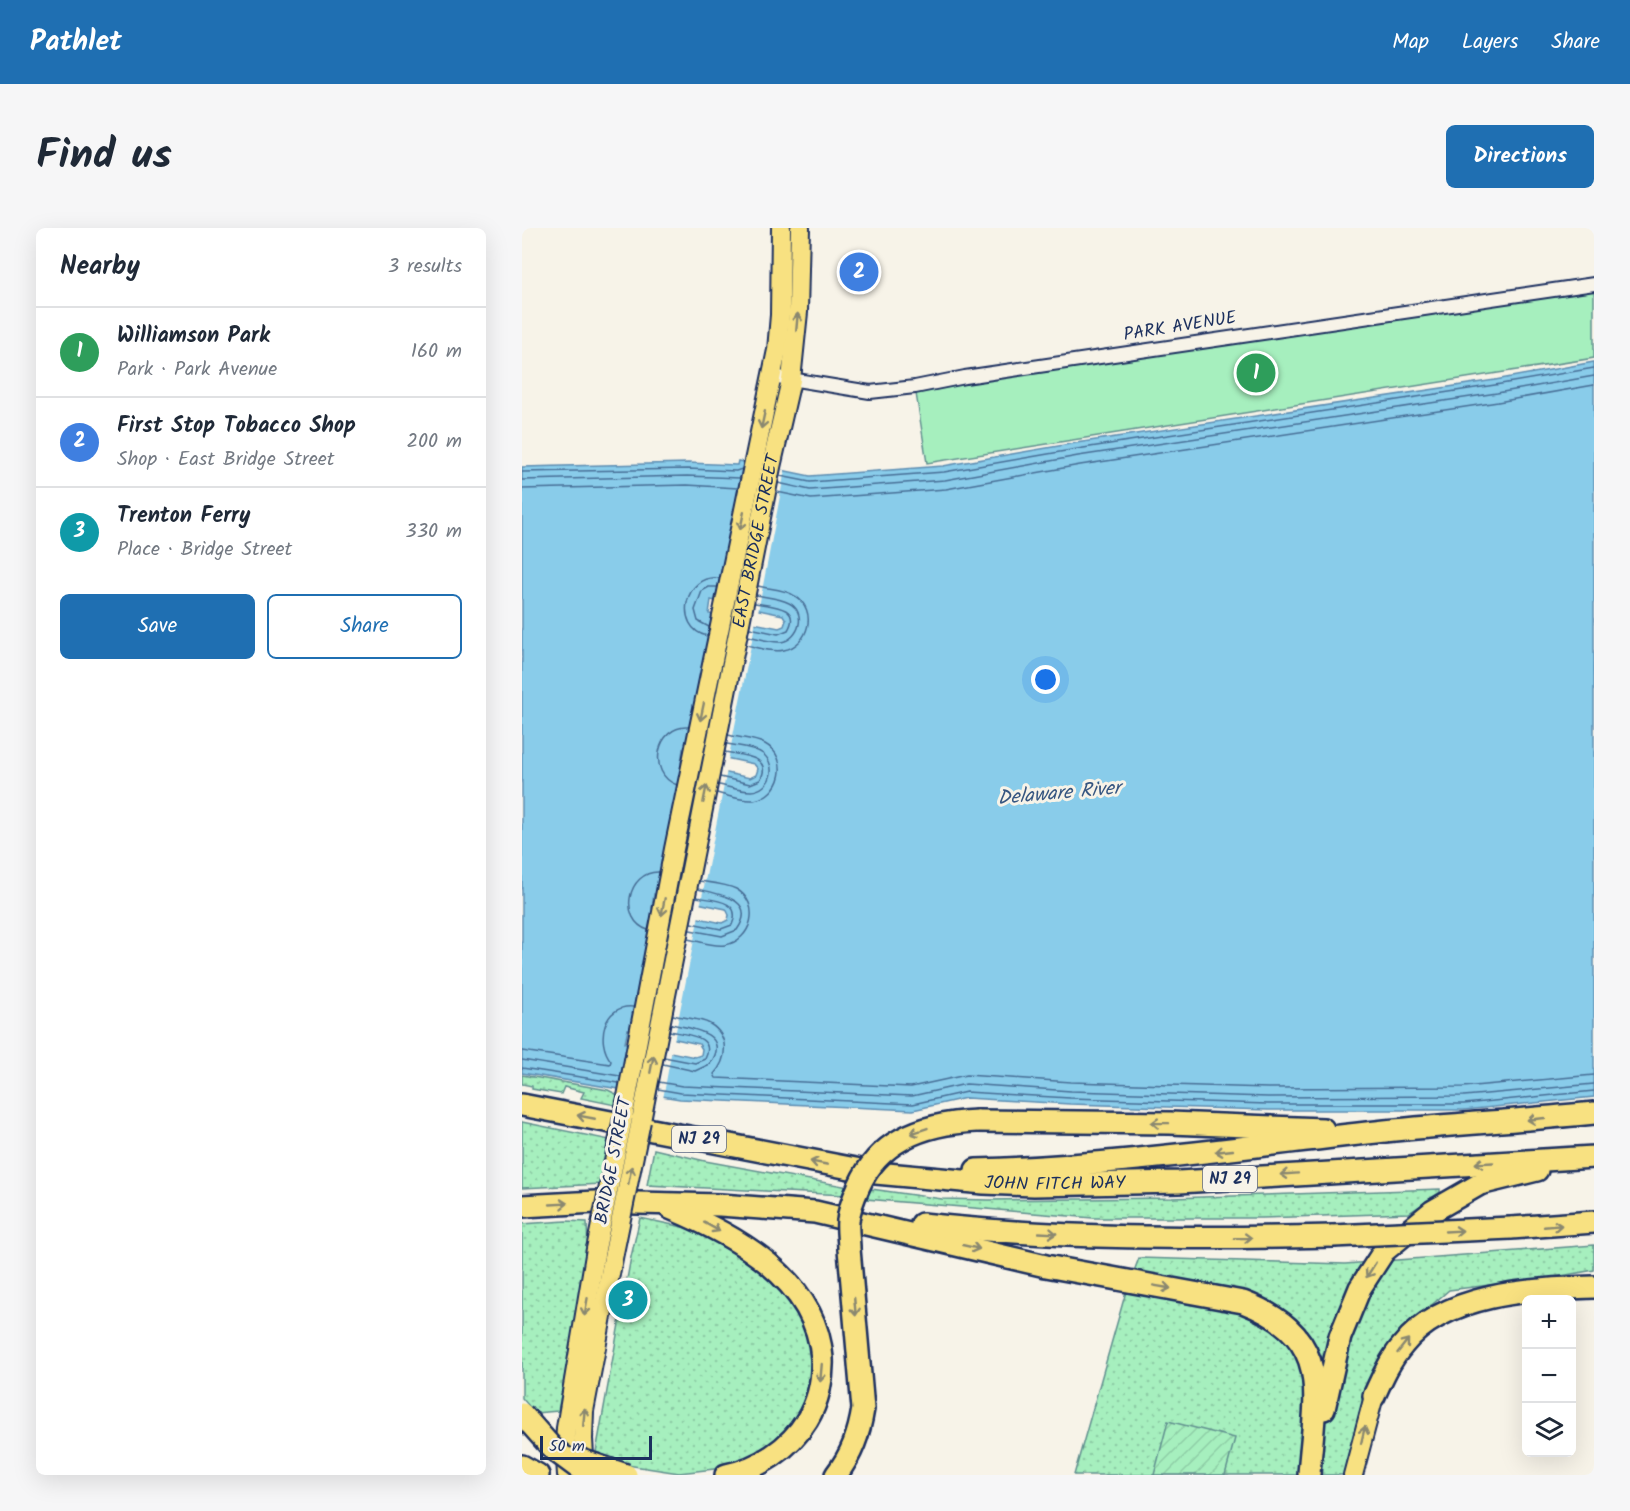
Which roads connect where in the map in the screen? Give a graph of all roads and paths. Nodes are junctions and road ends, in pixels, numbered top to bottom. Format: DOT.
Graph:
graph roads {
  1 [pos="801,228"];
  2 [pos="781,229"];
  3 [pos="1594,284"];
  4 [pos="772,376"];
  5 [pos="791,380"];
  6 [pos="762,465"];
  7 [pos="674,849"];
  8 [pos="693,852"];
  9 [pos="522,1105"];
  10 [pos="1594,1113"];
  11 [pos="1386,1131"];
  12 [pos="1589,1157"];
  13 [pos="876,1173"];
  14 [pos="658,1203"];
  15 [pos="522,1206"];
  16 [pos="832,1215"];
  17 [pos="1594,1222"];
  18 [pos="605,1251"];
  19 [pos="1594,1287"];
  20 [pos="1374,1396"];
  21 [pos="522,1414"];
  22 [pos="553,1449"];
  23 [pos="522,1466"];
  24 [pos="1309,1474"];
  25 [pos="538,1475"];
  26 [pos="567,1475"];
  27 [pos="586,1475"];
  28 [pos="626,1475"];
  29 [pos="726,1475"];
  30 [pos="836,1475"];
  31 [pos="1353,1475"];
  1 -- 2 [label="street"];
  5 -- 1 [label="main road, EAST BRIDGE STREET, one-way"];
  2 -- 4 [label="main road, EAST BRIDGE STREET"];
  3 -- 5 [label="street, PARK AVENUE"];
  4 -- 5 [label="street, PARK AVENUE"];
  4 -- 6 [label="main road, EAST BRIDGE STREET, one-way"];
  5 -- 6 [label="main road, EAST BRIDGE STREET"];
  6 -- 7 [label="main road, EAST BRIDGE STREET, one-way"];
  8 -- 6 [label="main road, EAST BRIDGE STREET, one-way"];
  7 -- 18 [label="main road, BRIDGE STREET, one-way, bridge"];
  18 -- 8 [label="main road, BRIDGE STREET, one-way, bridge"];
  13 -- 9 [label="highway, JOHN FITCH WAY / NJ 29, one-way"];
  10 -- 11 [label="highway, one-way"];
  11 -- 13 [label="highway, one-way"];
  11 -- 30 [label="highway, one-way, bridge"];
  12 -- 13 [label="highway, JOHN FITCH WAY / NJ 29, one-way"];
  12 -- 24 [label="highway, one-way"];
  15 -- 14 [label="highway, one-way"];
  14 -- 16 [label="highway"];
  14 -- 29 [label="highway, one-way"];
  16 -- 17 [label="highway, one-way, bridge"];
  16 -- 24 [label="highway, one-way"];
  18 -- 26 [label="main road, BRIDGE STREET, one-way"];
  27 -- 18 [label="main road, BRIDGE STREET, one-way"];
  20 -- 19 [label="highway, one-way"];
  31 -- 20 [label="main road, one-way"];
  21 -- 22 [label="highway, bridge"];
  22 -- 27 [label="highway, bridge"];
  22 -- 28 [label="highway, bridge"];
  23 -- 25 [label="highway"];
}
